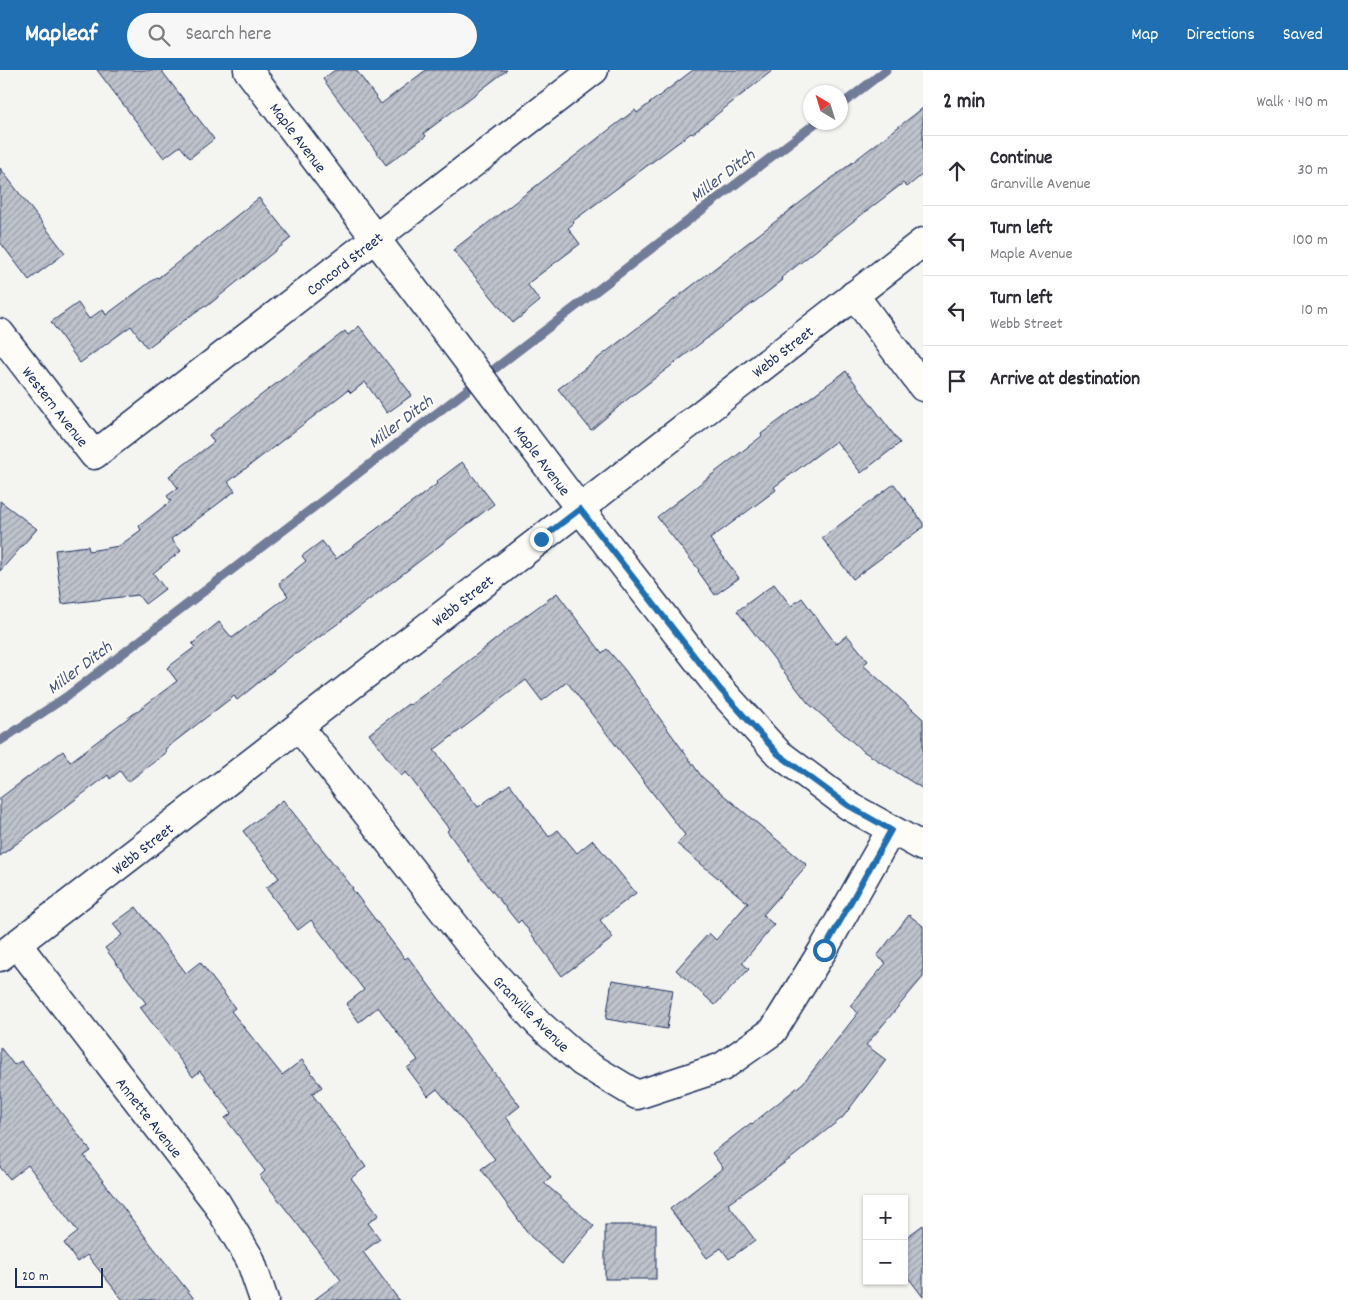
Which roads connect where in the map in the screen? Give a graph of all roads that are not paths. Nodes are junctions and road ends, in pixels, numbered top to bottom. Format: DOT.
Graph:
graph roads {
  1 [pos="248,70"];
  2 [pos="594,70"];
  3 [pos="375,238"];
  4 [pos="923,242"];
  5 [pos="854,295"];
  6 [pos="0,334"];
  7 [pos="923,387"];
  8 [pos="94,455"];
  9 [pos="580,509"];
  10 [pos="299,727"];
  11 [pos="891,830"];
  12 [pos="923,847"];
  13 [pos="8,951"];
  14 [pos="264,1300"];
  1 -- 3 [label="street, Maple Avenue"];
  2 -- 3 [label="street, Concord Street"];
  3 -- 8 [label="street, Concord Street"];
  3 -- 9 [label="street, Maple Avenue"];
  4 -- 5 [label="street, Webb Street"];
  5 -- 7 [label="street"];
  5 -- 9 [label="street, Webb Street"];
  6 -- 8 [label="street, Western Avenue"];
  9 -- 10 [label="street, Webb Street"];
  9 -- 11 [label="street, Maple Avenue"];
  10 -- 11 [label="street, Granville Avenue"];
  10 -- 13 [label="street, Webb Street"];
  11 -- 12 [label="street, Maple Avenue"];
  13 -- 14 [label="street, Annette Avenue"];
}
